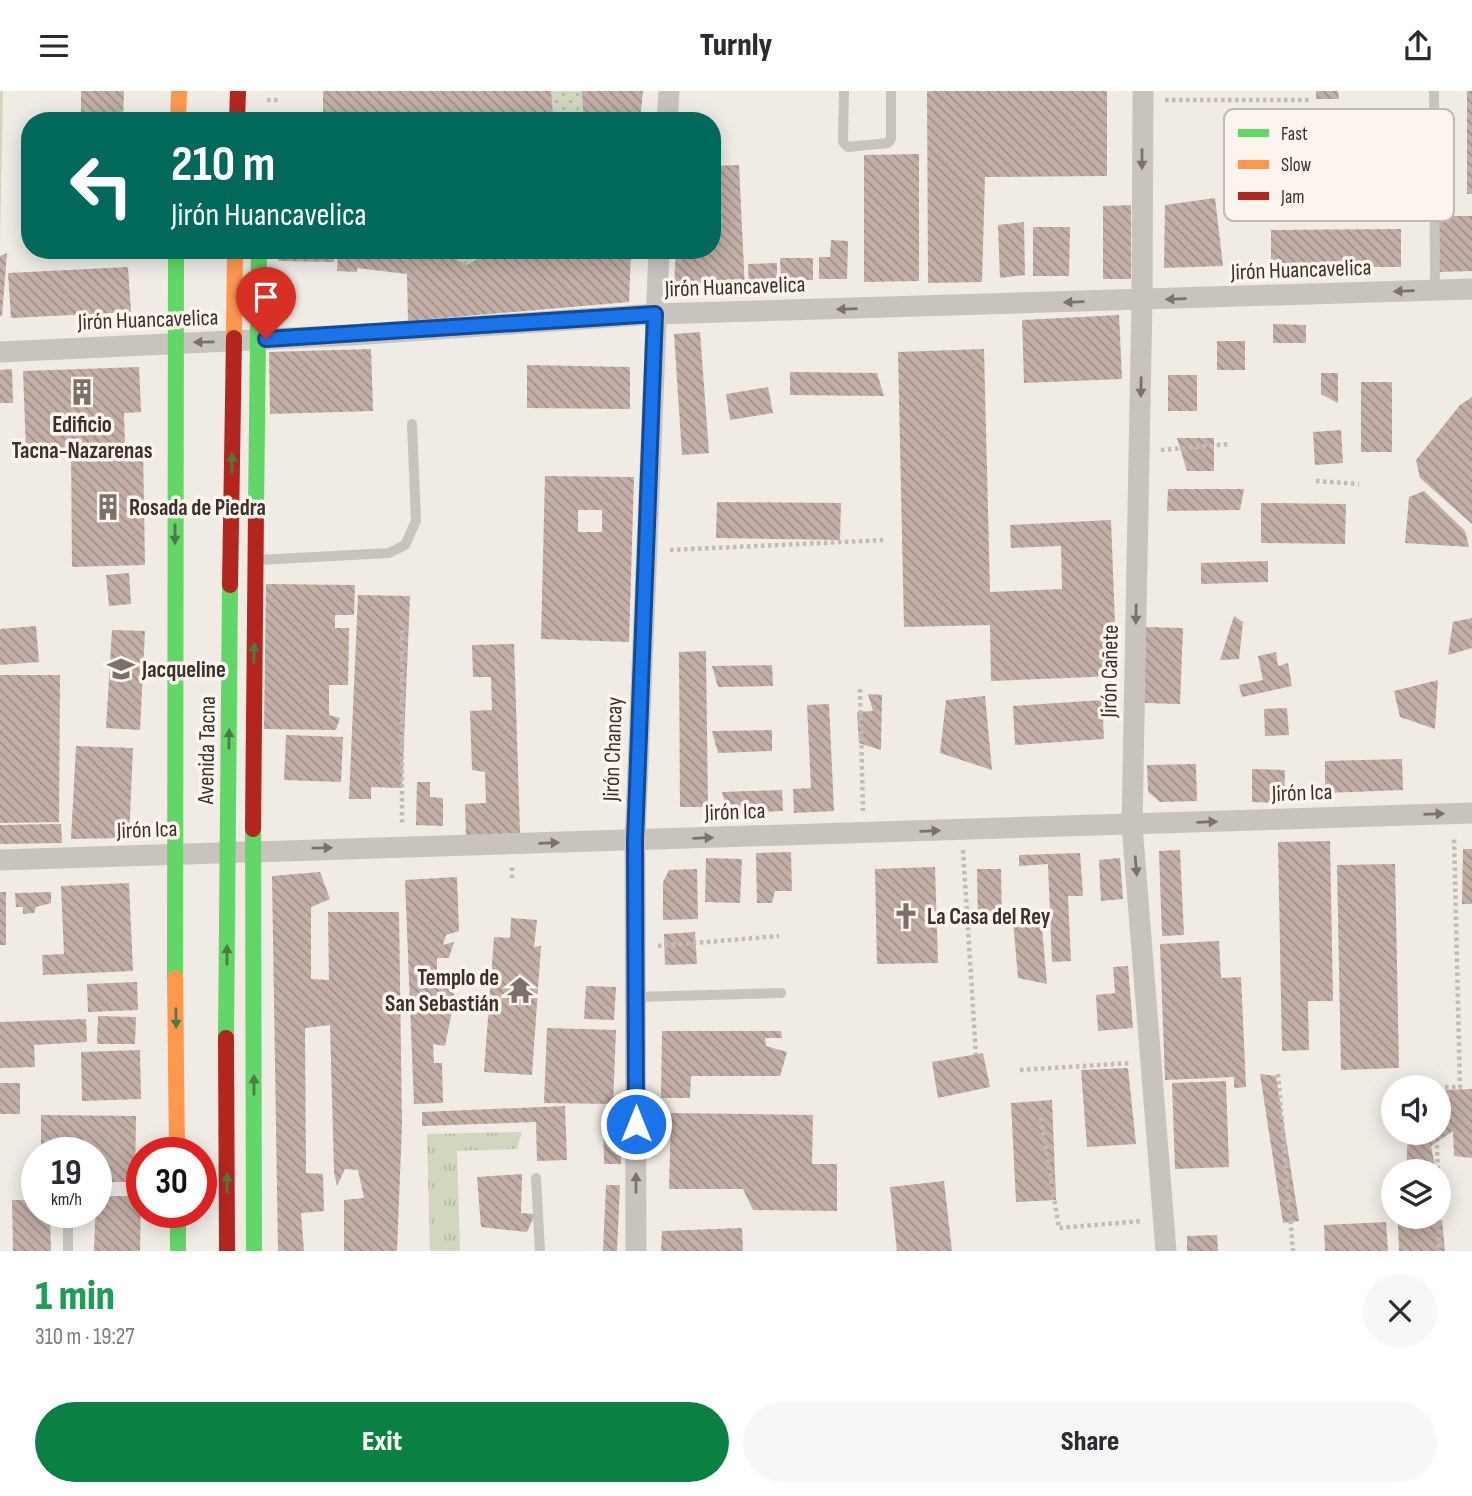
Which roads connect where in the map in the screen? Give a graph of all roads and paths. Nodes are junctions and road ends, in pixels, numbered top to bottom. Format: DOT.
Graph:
graph roads {
  1 [pos="179,91"];
  2 [pos="237,91"];
  3 [pos="669,91"];
  4 [pos="844,91"];
  5 [pos="891,91"];
  6 [pos="1434,91"];
  7 [pos="1142,95"];
  8 [pos="259,100"];
  9 [pos="281,100"];
  10 [pos="1311,100"];
  11 [pos="1434,109"];
  12 [pos="178,112"];
  13 [pos="237,112"];
  14 [pos="668,112"];
  15 [pos="1435,221"];
  16 [pos="175,259"];
  17 [pos="235,259"];
  18 [pos="259,259"];
  19 [pos="658,259"];
  20 [pos="1472,289"];
  21 [pos="1435,290"];
  22 [pos="1142,300"];
  23 [pos="655,314"];
  24 [pos="258,340"];
  25 [pos="233,342"];
  26 [pos="168,344"];
  27 [pos="0,352"];
  28 [pos="412,424"];
  29 [pos="1230,444"];
  30 [pos="1139,451"];
  31 [pos="1316,481"];
  32 [pos="1359,484"];
  33 [pos="886,540"];
  34 [pos="646,551"];
  35 [pos="255,560"];
  36 [pos="402,623"];
  37 [pos="860,689"];
  38 [pos="1462,813"];
  39 [pos="1132,825"];
  40 [pos="961,830"];
  41 [pos="864,833"];
  42 [pos="635,840"];
  43 [pos="402,846"];
  44 [pos="253,850"];
  45 [pos="228,851"];
  46 [pos="176,853"];
  47 [pos="0,860"];
  48 [pos="779,936"];
  49 [pos="635,948"];
  50 [pos="781,993"];
  51 [pos="635,997"];
  52 [pos="976,1055"];
  53 [pos="1151,1061"];
  54 [pos="1020,1070"];
  55 [pos="1278,1074"];
  56 [pos="1451,1087"];
  57 [pos="1041,1118"];
  58 [pos="177,1137"];
  59 [pos="1437,1145"];
  60 [pos="1438,1159"];
  61 [pos="536,1178"];
  62 [pos="1164,1219"];
  63 [pos="68,1228"];
  64 [pos="177,1228"];
  65 [pos="1438,1229"];
  66 [pos="68,1251"];
  67 [pos="178,1251"];
  68 [pos="227,1251"];
  69 [pos="254,1251"];
  70 [pos="540,1251"];
  71 [pos="636,1251"];
  72 [pos="1166,1251"];
  73 [pos="1293,1251"];
  74 [pos="1439,1251"];
  1 -- 12 [label="main road"];
  2 -- 13 [label="main road"];
  3 -- 14 [label="street"];
  4 -- 5 [label="lane"];
  6 -- 11 [label="lane"];
  7 -- 10 [label="path"];
  7 -- 22 [label="street, Jirón Cañete, one-way"];
  8 -- 9 [label="path"];
  15 -- 21 [label="lane"];
  16 -- 26 [label="main road, Avenida Tacna"];
  17 -- 25 [label="main road, Avenida Tacna"];
  18 -- 24 [label="main road, Avenida Tacna"];
  19 -- 23 [label="street, Jirón Chancay"];
  20 -- 21 [label="street, Jirón Huancavelica"];
  21 -- 22 [label="street, Jirón Huancavelica, one-way"];
  22 -- 23 [label="street, Jirón Huancavelica, one-way"];
  22 -- 30 [label="street, Jirón Cañete, one-way"];
  23 -- 24 [label="street, Jirón Huancavelica"];
  23 -- 34 [label="street, Jirón Chancay"];
  24 -- 25 [label="street, Jirón Huancavelica"];
  24 -- 35 [label="main road, Avenida Tacna"];
  25 -- 26 [label="street, Jirón Huancavelica, one-way"];
  45 -- 25 [label="main road, Avenida Tacna, one-way"];
  26 -- 27 [label="street, Jirón Huancavelica"];
  26 -- 46 [label="main road, Avenida Tacna, one-way"];
  28 -- 35 [label="lane"];
  29 -- 30 [label="path"];
  30 -- 39 [label="street, Jirón Cañete, one-way"];
  31 -- 32 [label="path"];
  33 -- 34 [label="path"];
  34 -- 42 [label="street, Jirón Chancay"];
  44 -- 35 [label="main road, Avenida Tacna, one-way"];
  36 -- 43 [label="path"];
  37 -- 41 [label="path"];
  39 -- 38 [label="street, Jirón Ica, one-way"];
  38 -- 56 [label="path"];
  39 -- 40 [label="street, Jirón Ica"];
  39 -- 53 [label="street, Jirón Cañete, one-way"];
  41 -- 40 [label="street, Jirón Ica, one-way"];
  40 -- 52 [label="path"];
  42 -- 41 [label="street, Jirón Ica, one-way"];
  43 -- 42 [label="street, Jirón Ica, one-way"];
  42 -- 49 [label="street, Jirón Chancay"];
  44 -- 43 [label="street, Jirón Ica, one-way"];
  44 -- 45 [label="street, Jirón Ica"];
  69 -- 44 [label="main road, Avenida Tacna, one-way"];
  45 -- 46 [label="street, Jirón Ica"];
  68 -- 45 [label="main road, Avenida Tacna, one-way"];
  46 -- 47 [label="street, Jirón Ica"];
  46 -- 58 [label="main road, Avenida Tacna, one-way"];
  48 -- 49 [label="path"];
  49 -- 51 [label="street, Jirón Chancay"];
  50 -- 51 [label="lane"];
  71 -- 51 [label="street, Jirón Chancay, one-way"];
  53 -- 54 [label="path"];
  53 -- 62 [label="street, Jirón Cañete"];
  55 -- 73 [label="path"];
  57 -- 62 [label="path"];
  59 -- 60 [label="path"];
  61 -- 70 [label="lane"];
  62 -- 72 [label="street, Jirón Cañete"];
  63 -- 66 [label="lane"];
  64 -- 67 [label="main road"];
  65 -- 74 [label="path"];
}
